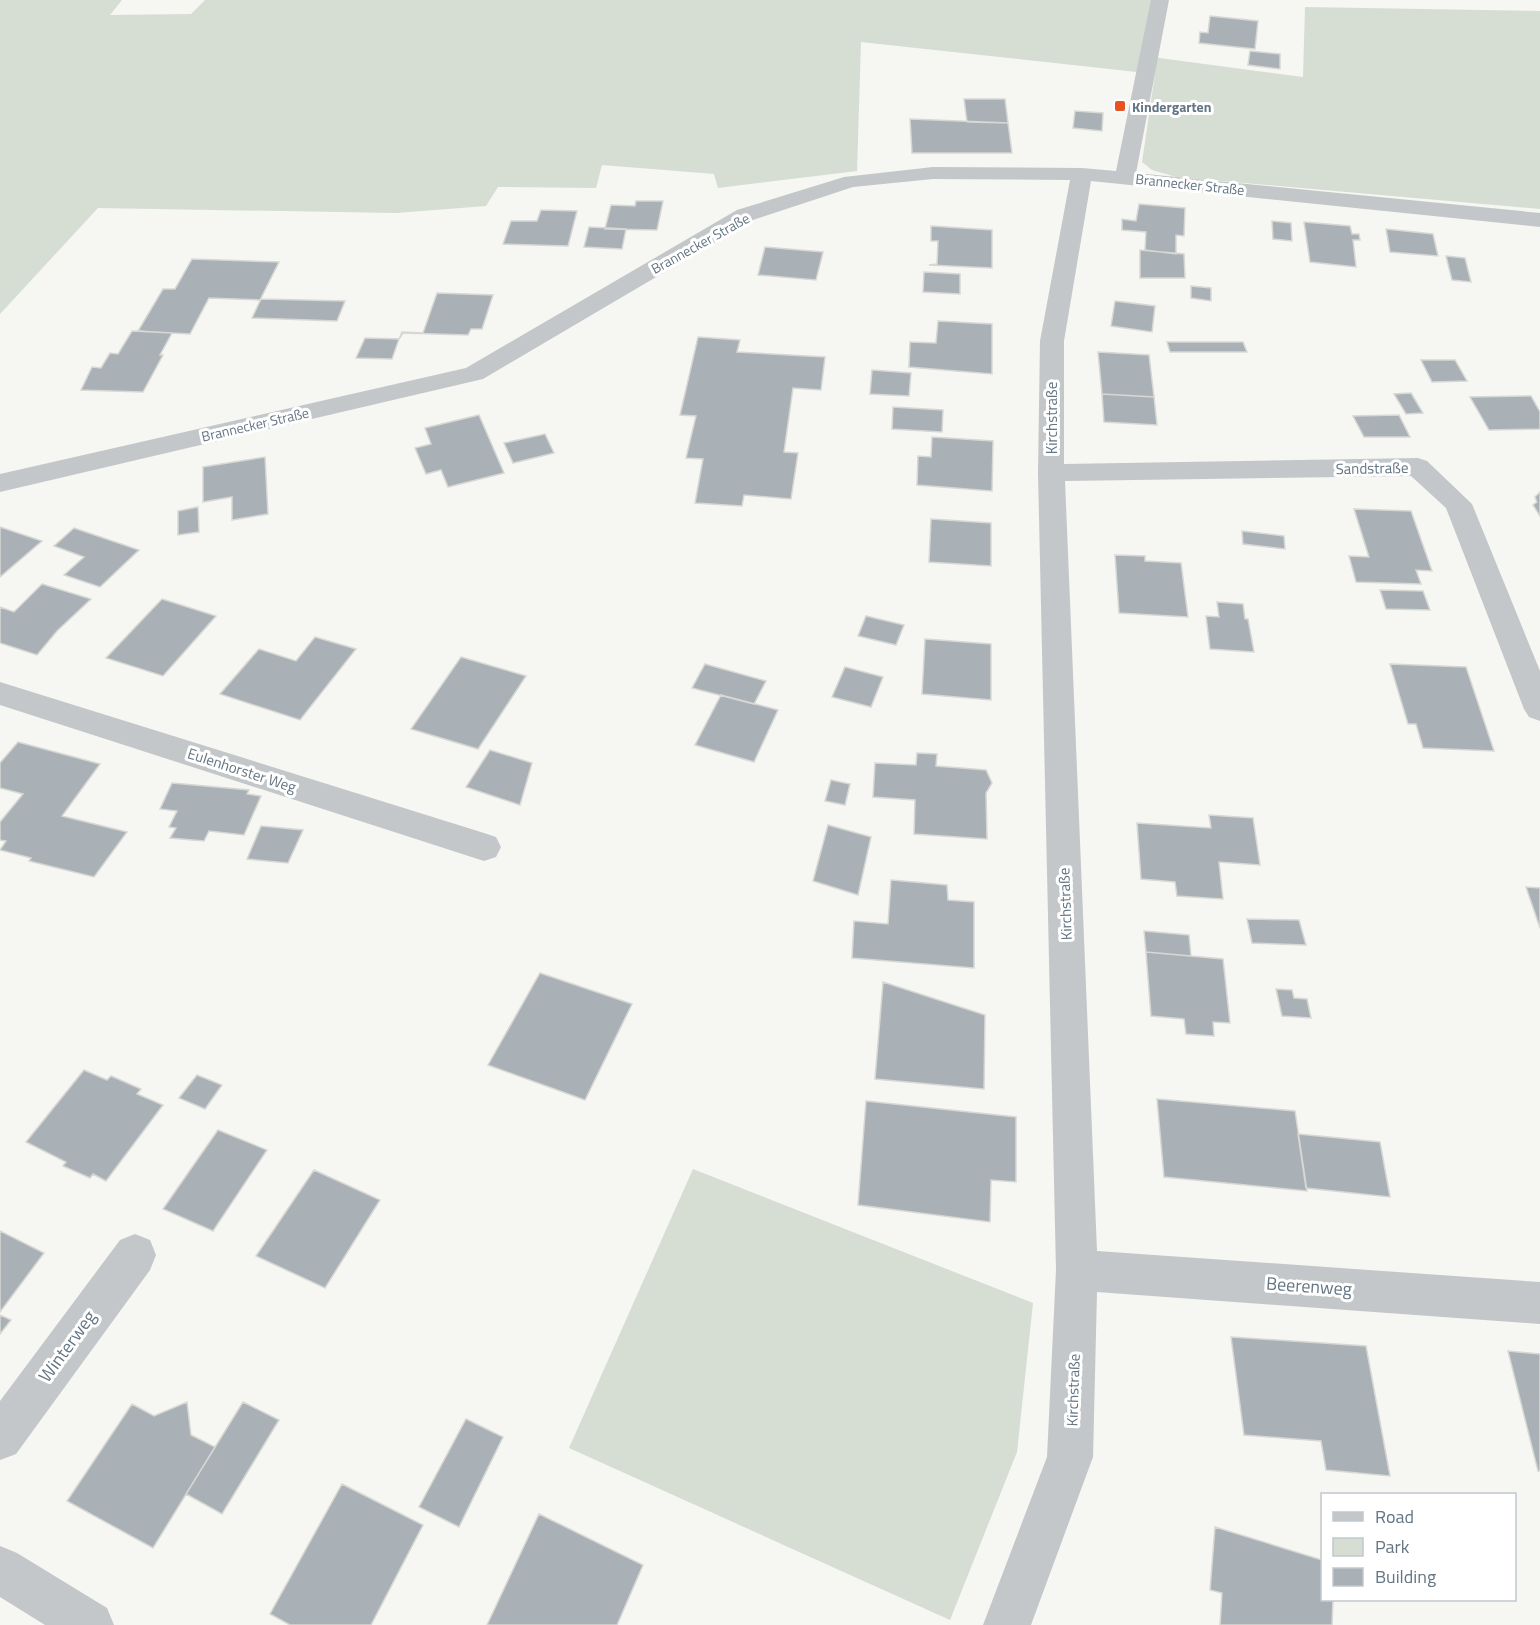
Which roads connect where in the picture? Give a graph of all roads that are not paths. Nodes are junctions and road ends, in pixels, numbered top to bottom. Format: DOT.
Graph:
graph roads {
  1 [pos="1160,0"];
  2 [pos="1082,174"];
  3 [pos="1125,177"];
  4 [pos="1540,220"];
  5 [pos="1051,473"];
  6 [pos="0,483"];
  7 [pos="0,693"];
  8 [pos="1540,709"];
  9 [pos="484,847"];
  10 [pos="135,1255"];
  11 [pos="1077,1270"];
  12 [pos="1540,1303"];
  13 [pos="0,1438"];
  14 [pos="0,1570"];
  15 [pos="67,1619"];
  16 [pos="1007,1625"];
  1 -- 3 [label="street"];
  2 -- 3 [label="street, Brannecker Straße"];
  2 -- 5 [label="street, Kirchstraße"];
  2 -- 6 [label="street, Brannecker Straße"];
  3 -- 4 [label="street, Brannecker Straße"];
  5 -- 8 [label="street, Sandstraße"];
  5 -- 11 [label="street, Kirchstraße"];
  7 -- 9 [label="street, Eulenhorster Weg"];
  10 -- 13 [label="street, Winterweg"];
  11 -- 12 [label="street, Beerenweg"];
  11 -- 16 [label="street, Kirchstraße"];
  14 -- 15 [label="street"];
}
